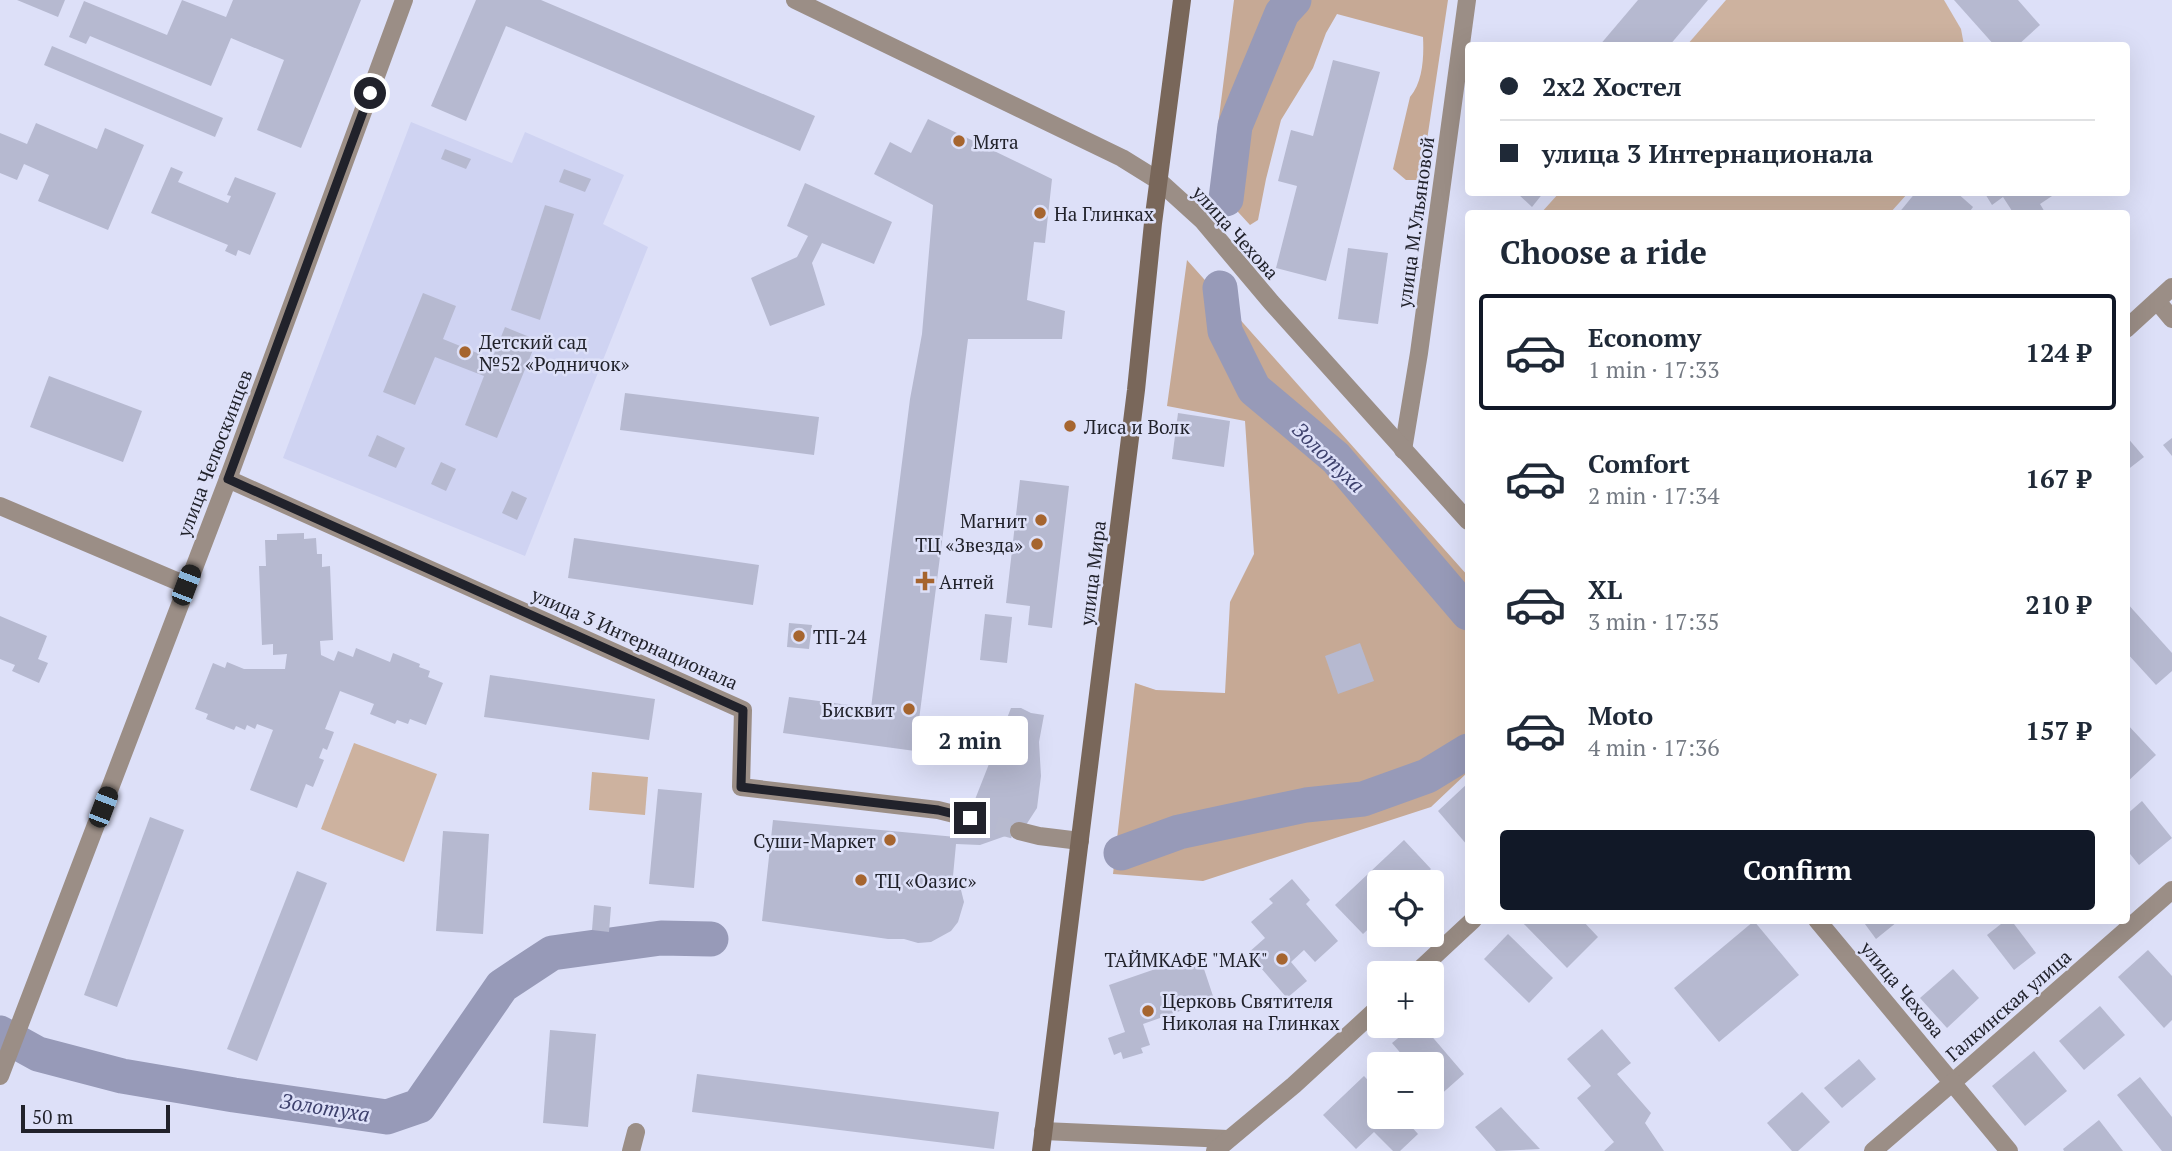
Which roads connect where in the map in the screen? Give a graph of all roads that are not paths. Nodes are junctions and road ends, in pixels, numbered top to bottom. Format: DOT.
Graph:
graph roads {
  1 [pos="404,0"];
  2 [pos="795,0"];
  3 [pos="1182,0"];
  4 [pos="1467,0"];
  5 [pos="1159,181"];
  6 [pos="2172,287"];
  7 [pos="2157,301"];
  8 [pos="2172,319"];
  9 [pos="2130,325"];
  10 [pos="1403,450"];
  11 [pos="228,479"];
  12 [pos="0,506"];
  13 [pos="1465,518"];
  14 [pos="186,585"];
  15 [pos="970,818"];
  16 [pos="1019,831"];
  17 [pos="1080,841"];
  18 [pos="2172,890"];
  19 [pos="1469,924"];
  20 [pos="1820,924"];
  21 [pos="1429,961"];
  22 [pos="1367,1018"];
  23 [pos="3,1068"];
  24 [pos="1953,1082"];
  25 [pos="1043,1131"];
  26 [pos="636,1132"];
  27 [pos="1222,1145"];
  28 [pos="631,1151"];
  29 [pos="1041,1151"];
  30 [pos="1873,1151"];
  31 [pos="2009,1151"];
  1 -- 11 [label="street, улица Челюскинцев"];
  2 -- 5 [label="street, улица Чехова"];
  3 -- 5 [label="main road, улица Мира"];
  4 -- 10 [label="street, улица М.Ульяновой"];
  5 -- 10 [label="street, улица Чехова"];
  5 -- 17 [label="main road, улица Мира"];
  6 -- 7 [label="street"];
  7 -- 8 [label="street"];
  7 -- 9 [label="street"];
  10 -- 13 [label="street, улица Чехова"];
  11 -- 14 [label="street, улица Челюскинцев"];
  11 -- 15 [label="street, улица 3 Интернационала"];
  12 -- 14 [label="street"];
  14 -- 23 [label="street, улица Челюскинцев"];
  16 -- 17 [label="street"];
  17 -- 25 [label="main road, улица Мира"];
  18 -- 24 [label="street, Галкинская улица"];
  19 -- 21 [label="street"];
  20 -- 24 [label="street, улица Чехова"];
  22 -- 27 [label="street"];
  24 -- 30 [label="street, Галкинская улица"];
  24 -- 31 [label="street, улица Чехова"];
  25 -- 27 [label="street"];
  25 -- 29 [label="main road, улица Мира"];
  26 -- 28 [label="street"];
}
